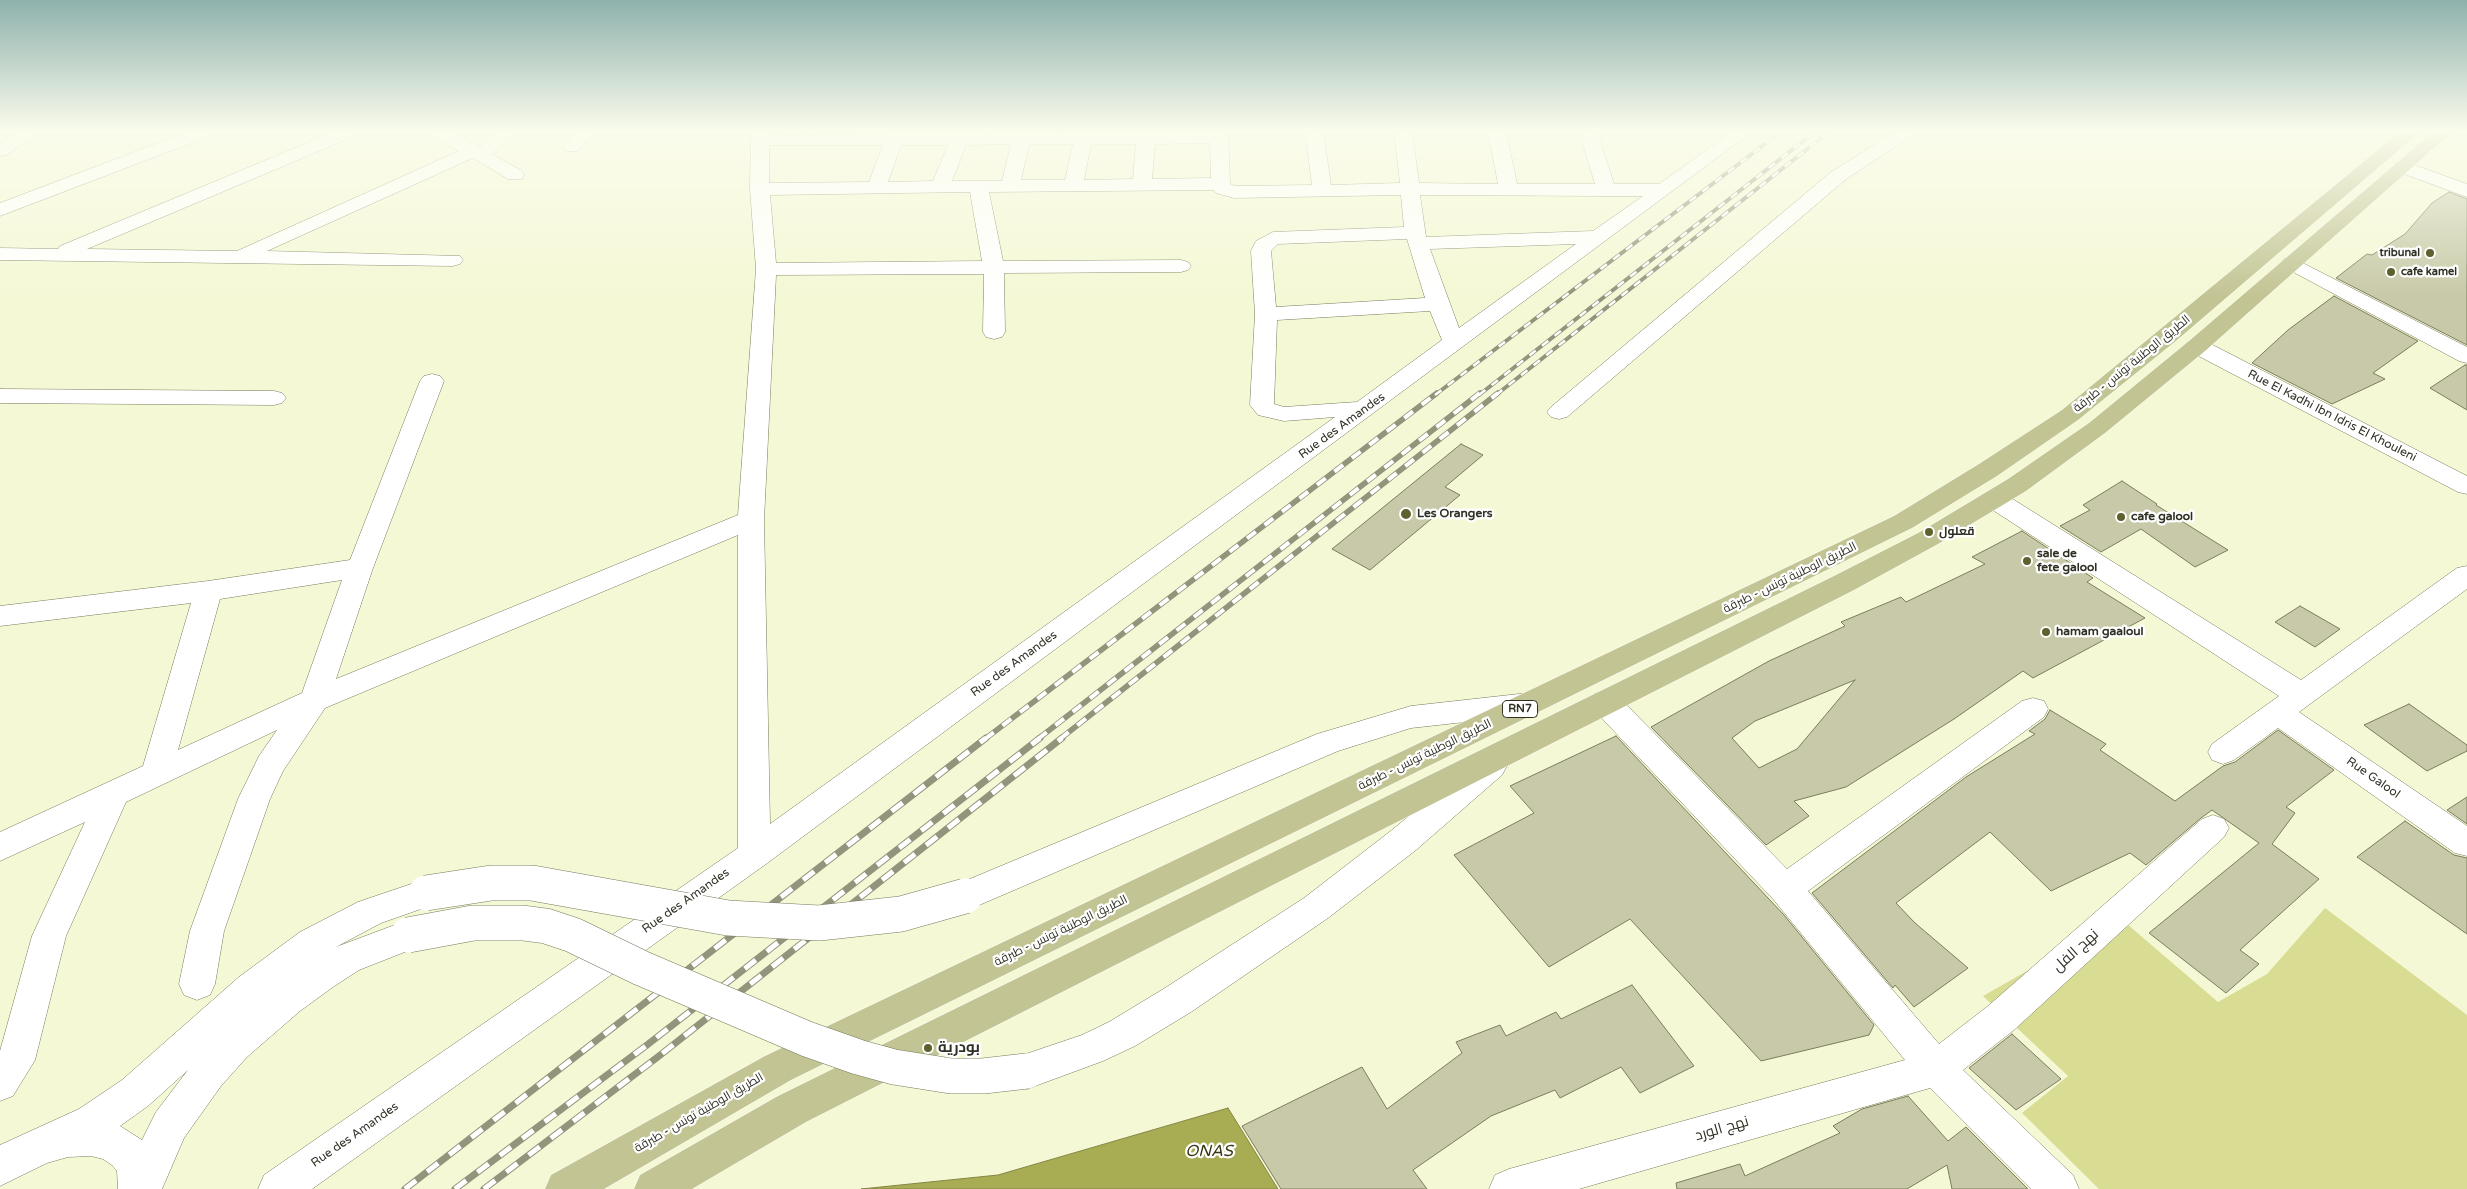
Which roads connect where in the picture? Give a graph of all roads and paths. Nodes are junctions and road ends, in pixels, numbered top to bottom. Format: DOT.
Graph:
graph roads {
  1 [pos="61,186"];
  2 [pos="218,186"];
  3 [pos="400,186"];
  4 [pos="994,186"];
  5 [pos="1222,186"];
  6 [pos="1321,186"];
  7 [pos="1605,186"];
  8 [pos="1668,186"];
  9 [pos="1826,186"];
  10 [pos="2346,186"];
  11 [pos="2380,186"];
  12 [pos="2455,186"];
  13 [pos="940,187"];
  14 [pos="978,187"];
  15 [pos="876,188"];
  16 [pos="760,189"];
  17 [pos="1410,189"];
  18 [pos="1510,189"];
  19 [pos="1606,190"];
  20 [pos="1663,190"];
  21 [pos="1322,191"];
  22 [pos="2467,191"];
  23 [pos="0,210"];
  24 [pos="1600,236"];
  25 [pos="1417,238"];
  26 [pos="0,254"];
  27 [pos="56,254"];
  28 [pos="237,258"];
  29 [pos="453,260"];
  30 [pos="2291,264"];
  31 [pos="1181,266"];
  32 [pos="994,268"];
  33 [pos="766,269"];
  34 [pos="1438,304"];
  35 [pos="1266,314"];
  36 [pos="994,332"];
  37 [pos="1454,343"];
  38 [pos="2196,346"];
  39 [pos="2467,356"];
  40 [pos="432,381"];
  41 [pos="0,396"];
  42 [pos="274,398"];
  43 [pos="1367,408"];
  44 [pos="1559,412"];
  45 [pos="2467,486"];
  46 [pos="1994,499"];
  47 [pos="751,520"];
  48 [pos="360,568"];
  49 [pos="2461,587"];
  50 [pos="208,591"];
  51 [pos="0,616"];
  52 [pos="314,700"];
  53 [pos="1605,702"];
  54 [pos="1530,704"];
  55 [pos="2290,704"];
  56 [pos="2033,709"];
  57 [pos="1522,743"];
  58 [pos="2223,752"];
  59 [pos="156,774"];
  60 [pos="114,794"];
  61 [pos="2213,828"];
  62 [pos="2467,843"];
  63 [pos="0,847"];
  64 [pos="754,854"];
  65 [pos="1785,889"];
  66 [pos="197,984"];
  67 [pos="1936,1069"];
  68 [pos="0,1082"];
  69 [pos="42,1145"];
  70 [pos="0,1166"];
  71 [pos="140,1189"];
  72 [pos="278,1189"];
  73 [pos="565,1189"];
  74 [pos="654,1189"];
  75 [pos="1509,1189"];
  76 [pos="2058,1189"];
  1 -- 23 [label="street"];
  2 -- 27 [label="street"];
  3 -- 28 [label="street"];
  4 -- 14 [label="street"];
  5 -- 21 [label="street"];
  6 -- 21 [label="street"];
  7 -- 19 [label="street"];
  8 -- 20 [label="street, Rue des Amandes"];
  9 -- 44 [label="street"];
  10 -- 54 [label="main road, الطريق الوطنية تونس - طبرقة / RN7"];
  11 -- 30 [label="main road, RN7"];
  12 -- 22 [label="street"];
  13 -- 14 [label="street"];
  13 -- 15 [label="street"];
  14 -- 32 [label="street"];
  15 -- 16 [label="street"];
  16 -- 33 [label="street"];
  17 -- 18 [label="street"];
  17 -- 21 [label="street"];
  17 -- 25 [label="street"];
  18 -- 19 [label="street"];
  19 -- 20 [label="street"];
  20 -- 24 [label="street, Rue des Amandes"];
  24 -- 25 [label="street"];
  24 -- 37 [label="street, Rue des Amandes"];
  25 -- 34 [label="street"];
  25 -- 35 [label="street"];
  26 -- 27 [label="street"];
  27 -- 28 [label="street"];
  28 -- 29 [label="street"];
  30 -- 38 [label="main road, RN7"];
  30 -- 39 [label="street"];
  31 -- 32 [label="street"];
  32 -- 33 [label="street"];
  32 -- 36 [label="street"];
  33 -- 47 [label="street"];
  34 -- 35 [label="street"];
  34 -- 37 [label="street"];
  35 -- 43 [label="street"];
  37 -- 43 [label="street, Rue des Amandes"];
  38 -- 45 [label="street, Rue El Kadhi Ibn Idris El Khouleni"];
  38 -- 46 [label="main road, RN7"];
  40 -- 48 [label="street"];
  41 -- 42 [label="street"];
  43 -- 64 [label="street, Rue des Amandes"];
  46 -- 53 [label="main road, RN7"];
  46 -- 55 [label="street, Rue Galool"];
  47 -- 52 [label="street"];
  47 -- 64 [label="street"];
  48 -- 50 [label="street"];
  48 -- 52 [label="street"];
  49 -- 55 [label="street"];
  50 -- 51 [label="street"];
  50 -- 59 [label="street"];
  52 -- 59 [label="street"];
  52 -- 66 [label="street"];
  53 -- 57 [label="main road, RN7"];
  53 -- 65 [label="street"];
  54 -- 69 [label="street, bridge"];
  54 -- 73 [label="main road, الطريق الوطنية تونس - طبرقة / RN7"];
  55 -- 58 [label="street"];
  55 -- 62 [label="street, Rue Galool"];
  56 -- 65 [label="street"];
  57 -- 71 [label="street, bridge"];
  57 -- 74 [label="main road, RN7"];
  59 -- 60 [label="street"];
  60 -- 63 [label="street"];
  60 -- 68 [label="street"];
  61 -- 67 [label="street, نهج الفل"];
  64 -- 72 [label="street, Rue des Amandes"];
  65 -- 67 [label="street"];
  67 -- 75 [label="street, نهج الورد"];
  67 -- 76 [label="street"];
  69 -- 70 [label="street"];
  69 -- 71 [label="street"];
}
